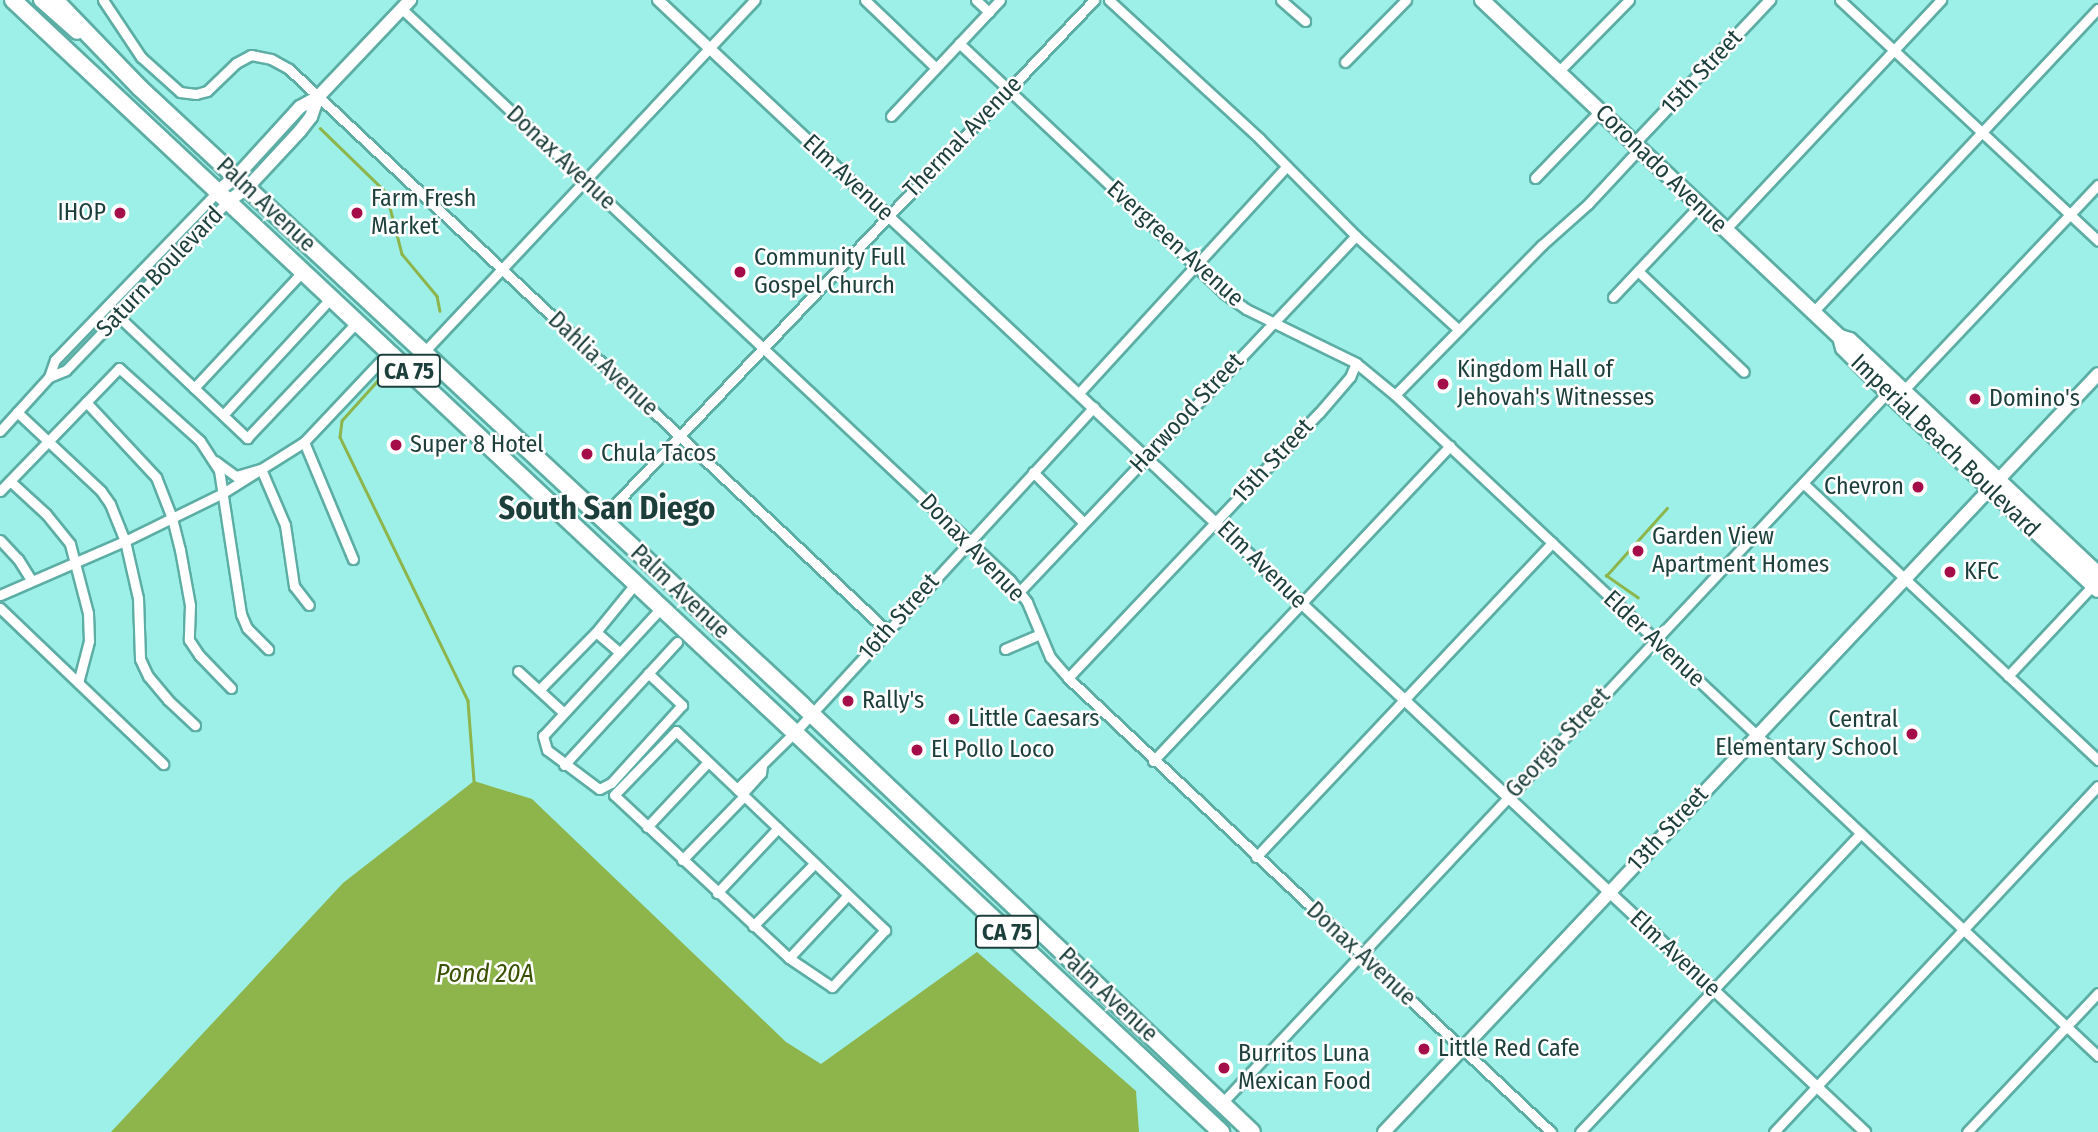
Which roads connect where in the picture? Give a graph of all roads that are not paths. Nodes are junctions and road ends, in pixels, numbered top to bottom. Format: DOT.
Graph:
graph roads {
  1 [pos="13,0"];
  2 [pos="41,0"];
  3 [pos="55,0"];
  4 [pos="103,0"];
  5 [pos="658,0"];
  6 [pos="755,0"];
  7 [pos="865,0"];
  8 [pos="976,0"];
  9 [pos="1000,0"];
  10 [pos="1094,0"];
  11 [pos="1110,0"];
  12 [pos="1281,0"];
  13 [pos="1406,0"];
  14 [pos="1629,0"];
  15 [pos="1770,0"];
  16 [pos="1840,0"];
  17 [pos="1941,0"];
  18 [pos="1486,1"];
  19 [pos="406,5"];
  20 [pos="2098,9"];
  21 [pos="989,12"];
  22 [pos="1306,20"];
  23 [pos="959,43"];
  24 [pos="710,48"];
  25 [pos="1894,50"];
  26 [pos="1345,62"];
  27 [pos="936,68"];
  28 [pos="1558,72"];
  29 [pos="140,88"];
  30 [pos="1008,90"];
  31 [pos="318,97"];
  32 [pos="1600,111"];
  33 [pos="891,116"];
  34 [pos="1982,133"];
  35 [pos="1637,146"];
  36 [pos="1286,168"];
  37 [pos="1535,178"];
  38 [pos="585,181"];
  39 [pos="242,182"];
  40 [pos="2098,185"];
  41 [pos="223,196"];
  42 [pos="1699,206"];
  43 [pos="2070,215"];
  44 [pos="889,216"];
  45 [pos="1725,230"];
  46 [pos="1356,236"];
  47 [pos="2098,241"];
  48 [pos="1196,266"];
  49 [pos="502,270"];
  50 [pos="303,271"];
  51 [pos="1639,271"];
  52 [pos="331,298"];
  53 [pos="1613,298"];
  54 [pos="1813,312"];
  55 [pos="118,316"];
  56 [pos="357,322"];
  57 [pos="1274,323"];
  58 [pos="1459,330"];
  59 [pos="1840,337"];
  60 [pos="764,348"];
  61 [pos="389,352"];
  62 [pos="424,352"];
  63 [pos="1356,363"];
  64 [pos="1744,372"];
  65 [pos="2098,374"];
  66 [pos="49,377"];
  67 [pos="194,388"];
  68 [pos="1895,392"];
  69 [pos="1079,393"];
  70 [pos="1395,394"];
  71 [pos="86,402"];
  72 [pos="1094,407"];
  73 [pos="17,412"];
  74 [pos="223,415"];
  75 [pos="0,431"];
  76 [pos="680,436"];
  77 [pos="48,441"];
  78 [pos="304,442"];
  79 [pos="1450,446"];
  80 [pos="1147,457"];
  81 [pos="211,459"];
  82 [pos="261,469"];
  83 [pos="1033,472"];
  84 [pos="10,481"];
  85 [pos="1802,483"];
  86 [pos="1993,484"];
  87 [pos="0,491"];
  88 [pos="223,494"];
  89 [pos="172,518"];
  90 [pos="601,519"];
  91 [pos="1083,522"];
  92 [pos="1217,522"];
  93 [pos="0,540"];
  94 [pos="969,540"];
  95 [pos="125,541"];
  96 [pos="1552,543"];
  97 [pos="353,559"];
  98 [pos="76,562"];
  99 [pos="2094,575"];
  100 [pos="1904,579"];
  101 [pos="31,580"];
  102 [pos="636,583"];
  103 [pos="1020,591"];
  104 [pos="0,595"];
  105 [pos="1303,604"];
  106 [pos="309,605"];
  107 [pos="662,607"];
  108 [pos="0,608"];
  109 [pos="887,631"];
  110 [pos="596,632"];
  111 [pos="1040,634"];
  112 [pos="1656,640"];
  113 [pos="677,642"];
  114 [pos="268,649"];
  115 [pos="1005,649"];
  116 [pos="619,652"];
  117 [pos="518,671"];
  118 [pos="648,673"];
  119 [pos="2008,676"];
  120 [pos="1068,678"];
  121 [pos="78,683"];
  122 [pos="231,688"];
  123 [pos="540,689"];
  124 [pos="1405,701"];
  125 [pos="564,713"];
  126 [pos="811,714"];
  127 [pos="194,725"];
  128 [pos="796,731"];
  129 [pos="1757,735"];
  130 [pos="2098,760"];
  131 [pos="1153,761"];
  132 [pos="708,762"];
  133 [pos="163,764"];
  134 [pos="564,765"];
  135 [pos="2098,786"];
  136 [pos="741,793"];
  137 [pos="1508,797"];
  138 [pos="648,827"];
  139 [pos="778,828"];
  140 [pos="1861,833"];
  141 [pos="1256,857"];
  142 [pos="682,860"];
  143 [pos="815,863"];
  144 [pos="1609,891"];
  145 [pos="717,893"];
  146 [pos="848,895"];
  147 [pos="753,926"];
  148 [pos="1963,929"];
  149 [pos="1360,954"];
  150 [pos="789,958"];
  151 [pos="1713,990"];
  152 [pos="2098,993"];
  153 [pos="2067,1026"];
  154 [pos="1461,1048"];
  155 [pos="2098,1056"];
  156 [pos="1816,1086"];
  157 [pos="1222,1103"];
  158 [pos="1221,1132"];
  159 [pos="1252,1132"];
  160 [pos="1384,1132"];
  161 [pos="1551,1132"];
  162 [pos="1580,1132"];
  163 [pos="1774,1132"];
  164 [pos="1865,1132"];
  165 [pos="1967,1132"];
  1 -- 41 [label="highway, Palm Avenue / CA 75"];
  2 -- 29 [label="main road, Palm Avenue"];
  3 -- 29 [label="highway"];
  4 -- 31 [label="street, Dahlia Avenue"];
  5 -- 24 [label="street, Elm Avenue"];
  6 -- 24 [label="street"];
  7 -- 27 [label="street"];
  8 -- 21 [label="street"];
  9 -- 21 [label="street"];
  10 -- 30 [label="street, Thermal Avenue"];
  11 -- 36 [label="street"];
  12 -- 22 [label="street"];
  13 -- 26 [label="street"];
  14 -- 28 [label="street"];
  15 -- 35 [label="street, 15th Street"];
  16 -- 25 [label="street"];
  17 -- 25 [label="street"];
  18 -- 28 [label="main road, Coronado Avenue"];
  19 -- 31 [label="main road, Saturn Boulevard"];
  19 -- 38 [label="street, Donax Avenue"];
  20 -- 34 [label="street"];
  21 -- 23 [label="street"];
  23 -- 27 [label="street"];
  23 -- 30 [label="street, Evergreen Avenue"];
  24 -- 38 [label="street"];
  24 -- 44 [label="street, Elm Avenue"];
  25 -- 34 [label="street"];
  25 -- 45 [label="street"];
  27 -- 33 [label="street"];
  28 -- 32 [label="main road, Coronado Avenue"];
  29 -- 39 [label="highway, Palm Avenue / CA 75"];
  30 -- 44 [label="street, Thermal Avenue"];
  30 -- 48 [label="street, Evergreen Avenue"];
  31 -- 39 [label="main road, Saturn Boulevard"];
  31 -- 49 [label="street, Dahlia Avenue"];
  32 -- 35 [label="main road, Coronado Avenue"];
  32 -- 37 [label="street"];
  34 -- 43 [label="street"];
  34 -- 54 [label="street"];
  35 -- 42 [label="main road, Coronado Avenue"];
  35 -- 58 [label="street, 15th Street"];
  36 -- 46 [label="street"];
  36 -- 48 [label="street"];
  38 -- 49 [label="street"];
  38 -- 60 [label="street, Donax Avenue"];
  39 -- 41 [label="main road, Saturn Boulevard"];
  39 -- 62 [label="highway, Palm Avenue / CA 75"];
  40 -- 43 [label="street, Georgia Street"];
  41 -- 50 [label="highway, Palm Avenue / CA 75"];
  41 -- 55 [label="street, Saturn Boulevard"];
  41 -- 66 [label="street, Saturn Boulevard"];
  42 -- 45 [label="main road, Coronado Avenue"];
  42 -- 51 [label="street"];
  43 -- 47 [label="street"];
  43 -- 68 [label="street, Georgia Street"];
  44 -- 60 [label="street, Thermal Avenue"];
  44 -- 69 [label="street, Elm Avenue"];
  45 -- 54 [label="main road, Coronado Avenue"];
  46 -- 57 [label="street, Harwood Street"];
  46 -- 58 [label="street"];
  48 -- 57 [label="street, Evergreen Avenue"];
  48 -- 69 [label="street"];
  49 -- 62 [label="street"];
  49 -- 76 [label="street, Dahlia Avenue"];
  50 -- 52 [label="highway, Palm Avenue / CA 75"];
  50 -- 67 [label="street"];
  51 -- 53 [label="street"];
  51 -- 64 [label="street"];
  52 -- 56 [label="highway, Palm Avenue / CA 75"];
  52 -- 74 [label="street"];
  54 -- 59 [label="main road, Coronado Avenue"];
  55 -- 66 [label="street, Saturn Boulevard"];
  55 -- 67 [label="street"];
  56 -- 61 [label="highway, Palm Avenue / CA 75"];
  56 -- 74 [label="street"];
  57 -- 63 [label="street, Evergreen Avenue"];
  57 -- 80 [label="street, Harwood Street"];
  58 -- 70 [label="street, 15th Street"];
  59 -- 68 [label="main road, Imperial Beach Boulevard"];
  60 -- 76 [label="street, Thermal Avenue"];
  60 -- 94 [label="street, Donax Avenue"];
  61 -- 78 [label="street"];
  61 -- 102 [label="highway, Palm Avenue / CA 75"];
  62 -- 90 [label="highway, Palm Avenue / CA 75"];
  63 -- 70 [label="street, Evergreen Avenue"];
  63 -- 92 [label="street, 15th Street"];
  65 -- 86 [label="main road, 13th Street"];
  66 -- 73 [label="street, Saturn Boulevard"];
  67 -- 74 [label="street"];
  68 -- 85 [label="street, Georgia Street"];
  68 -- 86 [label="main road, Imperial Beach Boulevard"];
  69 -- 72 [label="street, Elm Avenue"];
  70 -- 79 [label="street, Elder Avenue"];
  71 -- 77 [label="street"];
  71 -- 81 [label="street"];
  71 -- 89 [label="street"];
  72 -- 80 [label="street, Elm Avenue"];
  72 -- 83 [label="street, 16th Street"];
  73 -- 75 [label="street, Saturn Boulevard"];
  73 -- 77 [label="street"];
  76 -- 90 [label="street, Thermal Avenue"];
  76 -- 109 [label="street, Dahlia Avenue"];
  77 -- 84 [label="street"];
  77 -- 95 [label="street"];
  78 -- 82 [label="street"];
  78 -- 97 [label="street"];
  79 -- 96 [label="street, Elder Avenue"];
  79 -- 105 [label="street"];
  80 -- 91 [label="street, Harwood Street"];
  80 -- 92 [label="street, Elm Avenue"];
  81 -- 82 [label="street"];
  81 -- 88 [label="street"];
  82 -- 88 [label="street"];
  82 -- 106 [label="street"];
  83 -- 91 [label="street"];
  83 -- 94 [label="street, 16th Street"];
  84 -- 87 [label="street"];
  84 -- 98 [label="street"];
  85 -- 100 [label="street"];
  85 -- 112 [label="street, Georgia Street"];
  86 -- 99 [label="main road, Imperial Beach Boulevard"];
  86 -- 100 [label="main road, 13th Street"];
  88 -- 89 [label="street"];
  88 -- 114 [label="street"];
  89 -- 95 [label="street"];
  89 -- 122 [label="street"];
  90 -- 126 [label="highway, Palm Avenue / CA 75"];
  91 -- 103 [label="street, Harwood Street"];
  92 -- 105 [label="street, Elm Avenue"];
  92 -- 120 [label="street, 15th Street"];
  93 -- 101 [label="street"];
  94 -- 103 [label="street, Donax Avenue"];
  94 -- 109 [label="street, 16th Street"];
  95 -- 98 [label="street"];
  95 -- 127 [label="street"];
  96 -- 112 [label="street, Elder Avenue"];
  96 -- 124 [label="street"];
  98 -- 101 [label="street"];
  98 -- 121 [label="street"];
  99 -- 119 [label="street"];
  100 -- 119 [label="street"];
  100 -- 129 [label="main road, 13th Street"];
  101 -- 104 [label="street"];
  102 -- 107 [label="highway, Palm Avenue / CA 75"];
  102 -- 110 [label="street"];
  103 -- 111 [label="street, Donax Avenue"];
  105 -- 124 [label="street, Elm Avenue"];
  105 -- 131 [label="street"];
  107 -- 116 [label="street"];
  107 -- 128 [label="highway, Palm Avenue / CA 75"];
  108 -- 121 [label="street"];
  109 -- 126 [label="street, 16th Street"];
  110 -- 116 [label="street"];
  110 -- 123 [label="street"];
  111 -- 115 [label="street"];
  111 -- 120 [label="street, Donax Avenue"];
  112 -- 129 [label="street, Elder Avenue"];
  112 -- 137 [label="street, Georgia Street"];
  113 -- 118 [label="street"];
  116 -- 125 [label="street"];
  117 -- 123 [label="street"];
  118 -- 134 [label="street"];
  118 -- 134 [label="street"];
  119 -- 130 [label="street"];
  120 -- 131 [label="street, Donax Avenue"];
  121 -- 133 [label="street"];
  123 -- 125 [label="street"];
  124 -- 137 [label="street, Elm Avenue"];
  124 -- 141 [label="street"];
  125 -- 134 [label="street"];
  126 -- 128 [label="street, 16th Street"];
  126 -- 157 [label="highway, Palm Avenue / CA 75"];
  128 -- 136 [label="street, 16th Street"];
  128 -- 158 [label="highway, Palm Avenue / CA 75"];
  129 -- 140 [label="street, Elder Avenue"];
  129 -- 144 [label="main road, 13th Street"];
  131 -- 141 [label="street, Donax Avenue"];
  132 -- 136 [label="street"];
  132 -- 138 [label="street"];
  132 -- 138 [label="street"];
  135 -- 148 [label="street"];
  136 -- 139 [label="street"];
  136 -- 142 [label="street, 16th Street"];
  137 -- 144 [label="street, Elm Avenue"];
  137 -- 149 [label="street, Georgia Street"];
  138 -- 142 [label="street"];
  139 -- 143 [label="street"];
  139 -- 145 [label="street"];
  140 -- 148 [label="street, Elder Avenue"];
  140 -- 151 [label="street"];
  141 -- 149 [label="street, Donax Avenue"];
  142 -- 145 [label="street"];
  143 -- 146 [label="street"];
  143 -- 147 [label="street"];
  144 -- 151 [label="street, Elm Avenue"];
  144 -- 154 [label="main road, 13th Street"];
  145 -- 147 [label="street"];
  146 -- 150 [label="street"];
  146 -- 150 [label="street"];
  147 -- 150 [label="street"];
  148 -- 153 [label="street, Elder Avenue"];
  148 -- 156 [label="street"];
  149 -- 154 [label="street, Donax Avenue"];
  149 -- 157 [label="street, Georgia Street"];
  151 -- 156 [label="street, Elm Avenue"];
  151 -- 162 [label="street"];
  152 -- 153 [label="street"];
  153 -- 155 [label="street, Elder Avenue"];
  153 -- 165 [label="street"];
  154 -- 160 [label="main road, 13th Street"];
  154 -- 161 [label="street, Donax Avenue"];
  156 -- 163 [label="street"];
  156 -- 164 [label="street, Elm Avenue"];
  157 -- 159 [label="highway, Palm Avenue / CA 75"];
}
